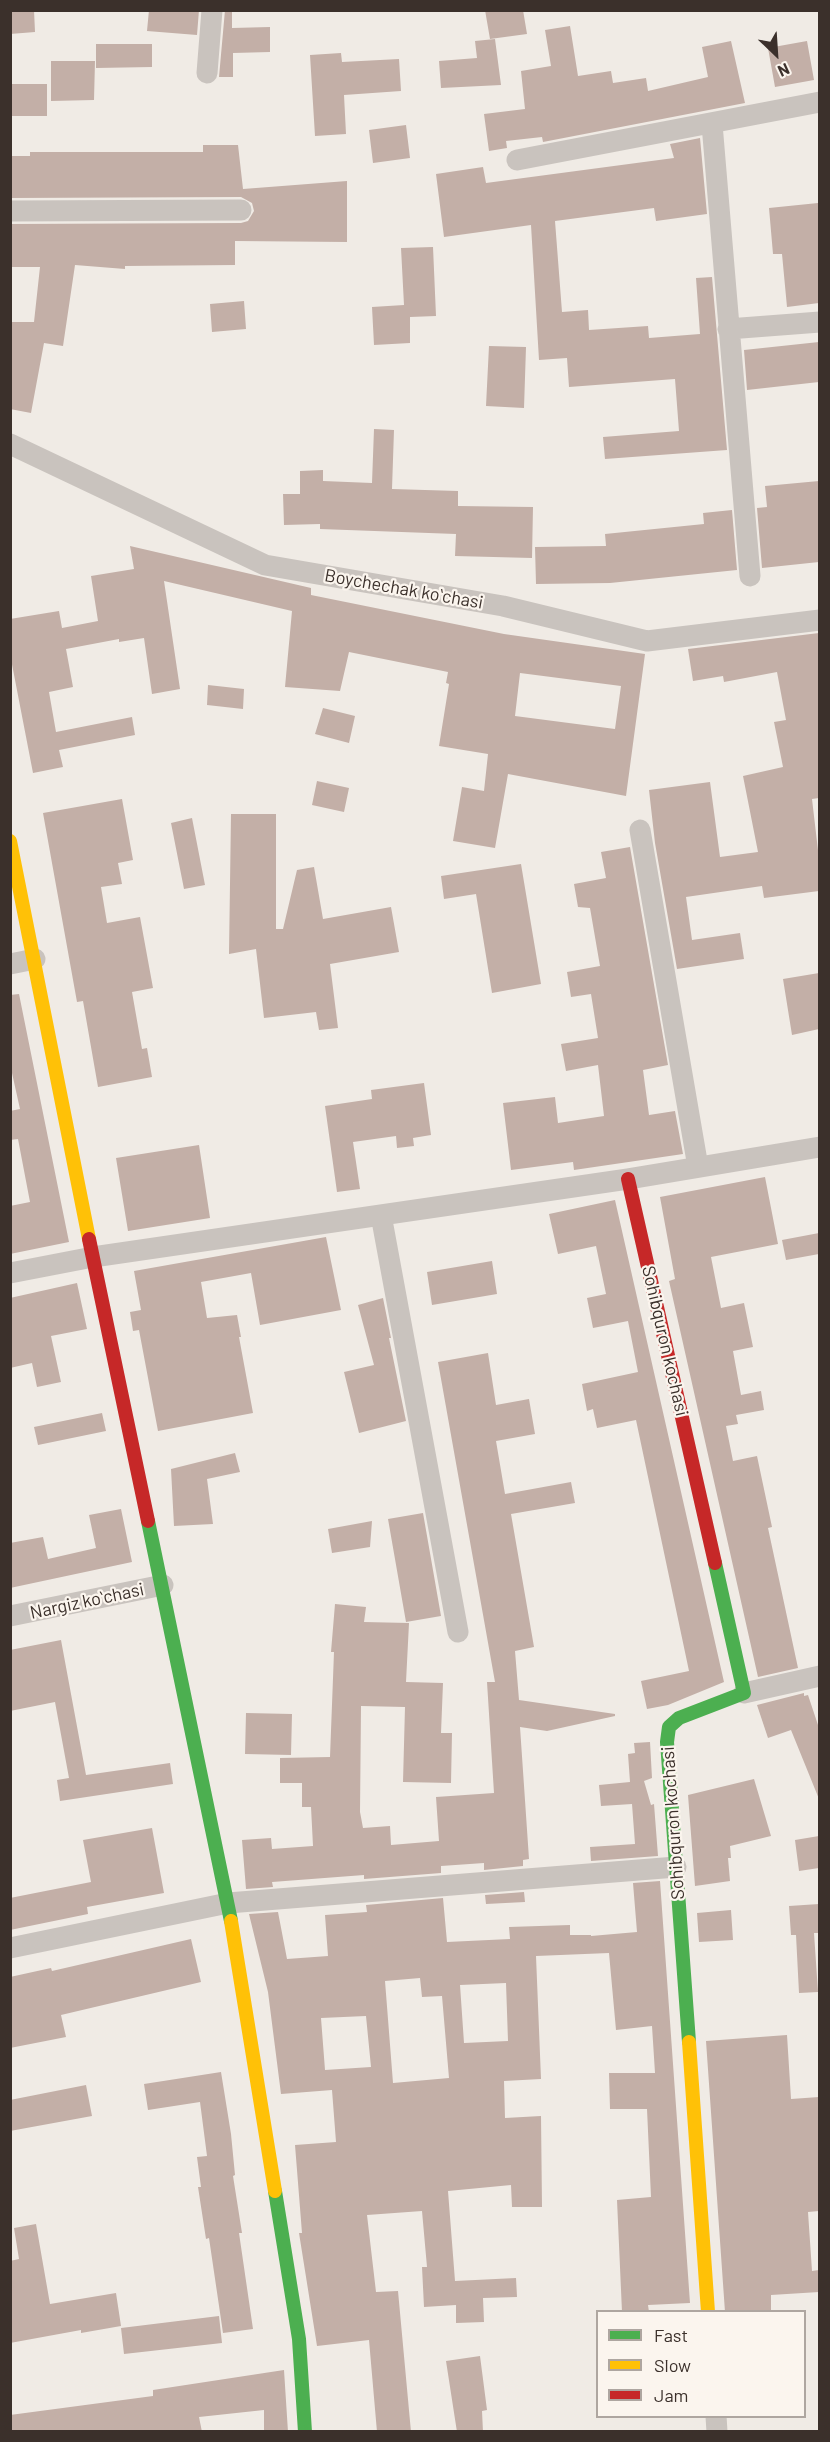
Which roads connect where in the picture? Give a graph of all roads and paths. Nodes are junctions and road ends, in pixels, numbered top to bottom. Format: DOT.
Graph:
graph roads {
  1 [pos="212,10"];
  2 [pos="207,73"];
  3 [pos="819,102"];
  4 [pos="712,124"];
  5 [pos="517,160"];
  6 [pos="241,210"];
  7 [pos="10,211"];
  8 [pos="819,322"];
  9 [pos="728,329"];
  10 [pos="10,444"];
  11 [pos="750,576"];
  12 [pos="819,620"];
  13 [pos="640,830"];
  14 [pos="10,841"];
  15 [pos="35,959"];
  16 [pos="10,964"];
  17 [pos="819,1148"];
  18 [pos="698,1167"];
  19 [pos="628,1179"];
  20 [pos="381,1215"];
  21 [pos="93,1257"];
  22 [pos="10,1273"];
  23 [pos="162,1585"];
  24 [pos="10,1616"];
  25 [pos="458,1632"];
  26 [pos="819,1676"];
  27 [pos="744,1693"];
  28 [pos="676,1867"];
  29 [pos="228,1903"];
  30 [pos="10,1948"];
  31 [pos="708,2310"];
  32 [pos="305,2432"];
  1 -- 2 [label="street"];
  3 -- 4 [label="street"];
  4 -- 5 [label="street"];
  4 -- 9 [label="street"];
  6 -- 7 [label="street"];
  8 -- 9 [label="street"];
  9 -- 11 [label="street"];
  10 -- 12 [label="street, Boychechak koʻchasi"];
  13 -- 18 [label="street"];
  14 -- 15 [label="street"];
  15 -- 16 [label="street"];
  15 -- 21 [label="street"];
  17 -- 18 [label="street"];
  18 -- 19 [label="street"];
  19 -- 20 [label="street"];
  19 -- 27 [label="street, Sohibquron kochasi"];
  20 -- 21 [label="street"];
  20 -- 25 [label="street"];
  21 -- 22 [label="street"];
  21 -- 23 [label="street"];
  23 -- 24 [label="street, Nargiz koʻchasi"];
  23 -- 29 [label="street"];
  26 -- 27 [label="street"];
  27 -- 28 [label="street, Sohibquron kochasi"];
  28 -- 29 [label="street"];
  28 -- 31 [label="street, Sohibquron kochasi"];
  29 -- 30 [label="street"];
  29 -- 32 [label="street"];
}
